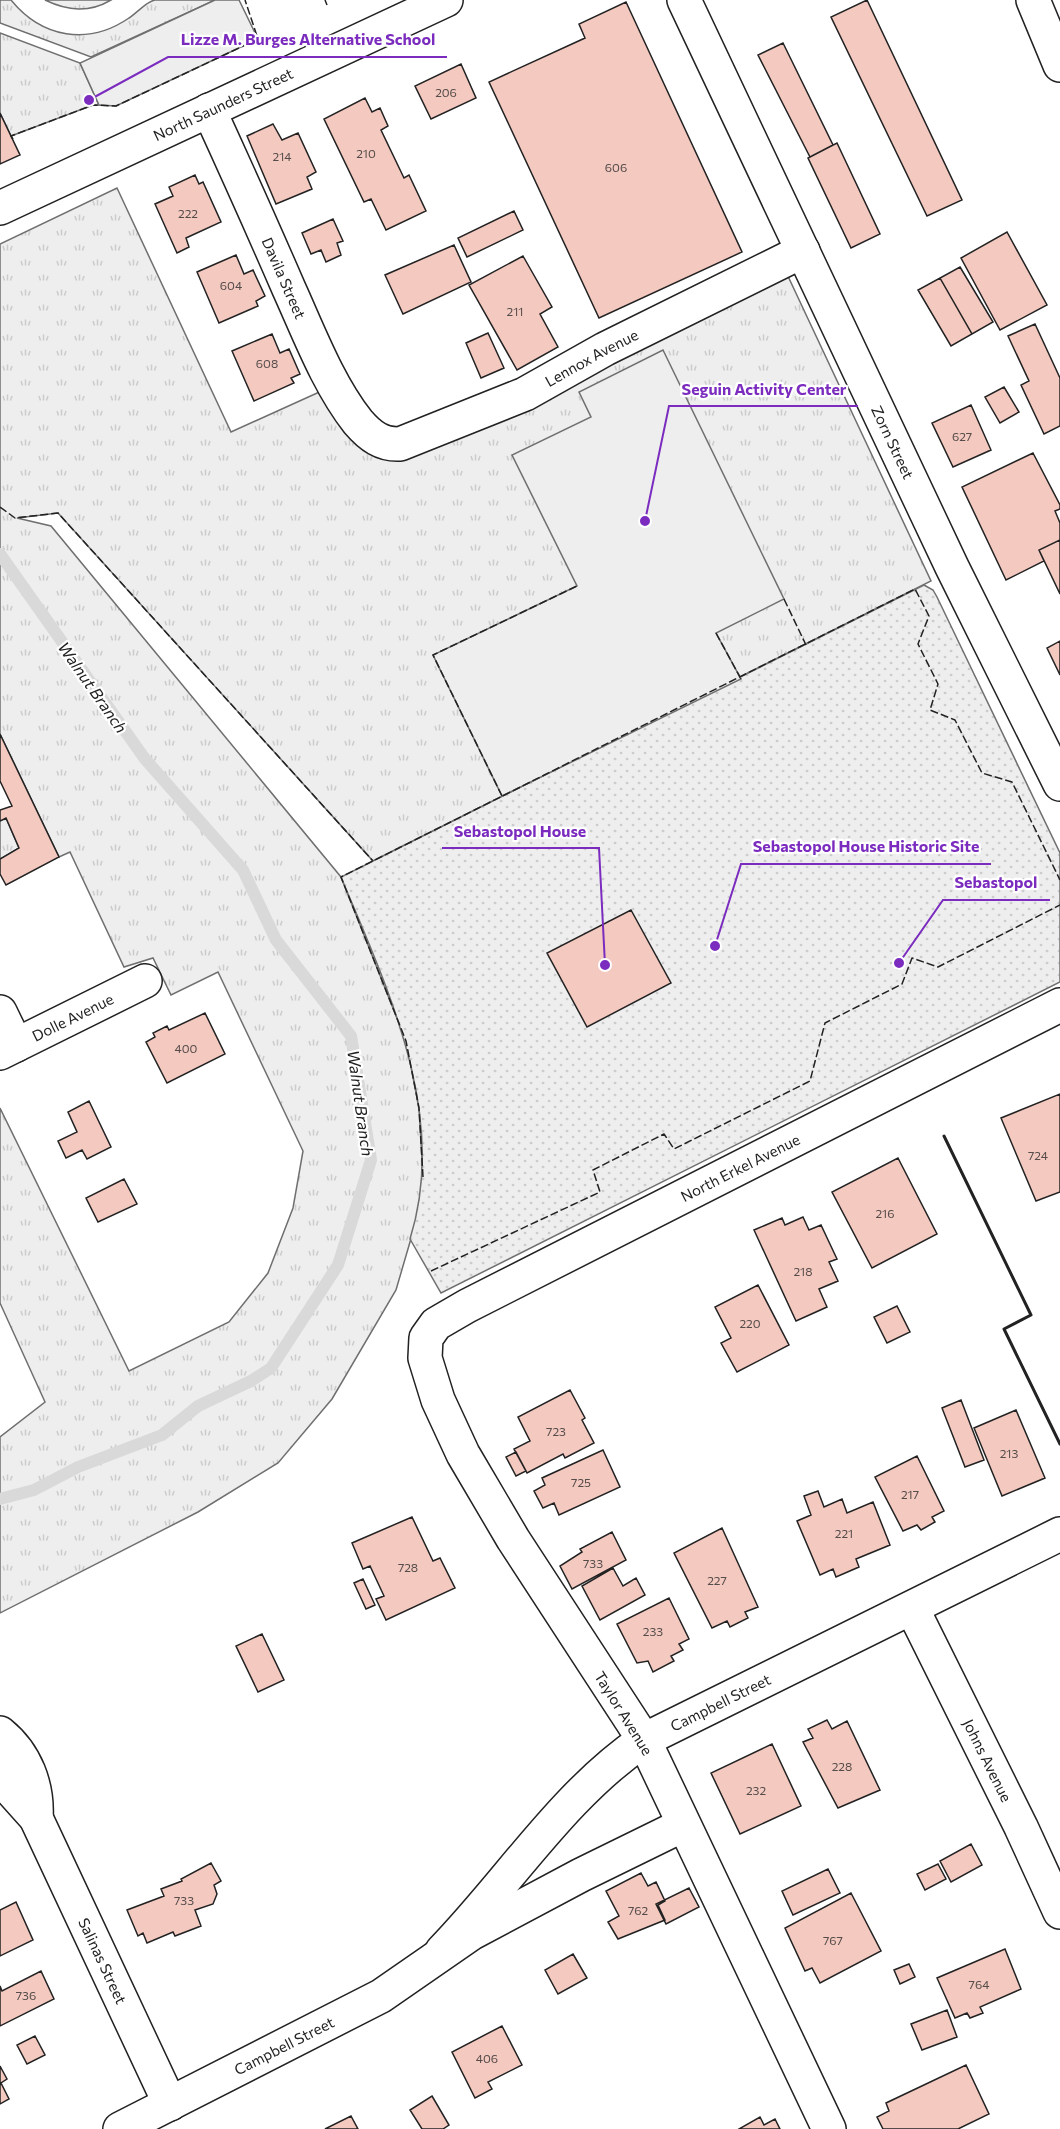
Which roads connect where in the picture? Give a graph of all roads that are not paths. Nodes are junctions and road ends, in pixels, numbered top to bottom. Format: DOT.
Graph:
graph roads {
  1 [pos="446,0"];
  2 [pos="684,0"];
  3 [pos="1033,0"];
  4 [pos="1060,65"];
  5 [pos="209,110"];
  6 [pos="0,208"];
  7 [pos="803,251"];
  8 [pos="375,439"];
  9 [pos="1060,784"];
  10 [pos="145,981"];
  11 [pos="1060,1005"];
  12 [pos="0,1012"];
  13 [pos="8,1049"];
  14 [pos="426,1338"];
  15 [pos="1060,1534"];
  16 [pos="912,1608"];
  17 [pos="0,1733"];
  18 [pos="644,1740"];
  19 [pos="0,1770"];
  20 [pos="36,1818"];
  21 [pos="683,1825"];
  22 [pos="1060,1912"];
  23 [pos="442,1951"];
  24 [pos="170,2104"];
  25 [pos="120,2129"];
  26 [pos="829,2129"];
  1 -- 5 [label="street, North Saunders Street"];
  2 -- 7 [label="street, Zorn Street"];
  3 -- 4 [label="street"];
  5 -- 6 [label="street, North Saunders Street"];
  5 -- 8 [label="street, Davila Street"];
  7 -- 8 [label="street, Lennox Avenue"];
  7 -- 9 [label="street, Zorn Street"];
  10 -- 13 [label="street, Dolle Avenue"];
  11 -- 14 [label="street, North Erkel Avenue"];
  12 -- 13 [label="street"];
  14 -- 18 [label="street, Taylor Avenue"];
  15 -- 16 [label="street, Campbell Street"];
  16 -- 18 [label="street, Campbell Street"];
  16 -- 22 [label="street, Johns Avenue"];
  17 -- 20 [label="street, Salinas Street"];
  18 -- 21 [label="street, Taylor Avenue"];
  18 -- 23 [label="street, Campbell Street"];
  19 -- 20 [label="street, Salinas Street"];
  20 -- 24 [label="street, Salinas Street"];
  21 -- 23 [label="street, Campbell Street"];
  21 -- 26 [label="street, Taylor Avenue"];
  23 -- 24 [label="street, Campbell Street"];
  24 -- 25 [label="street, Campbell Street"];
}
